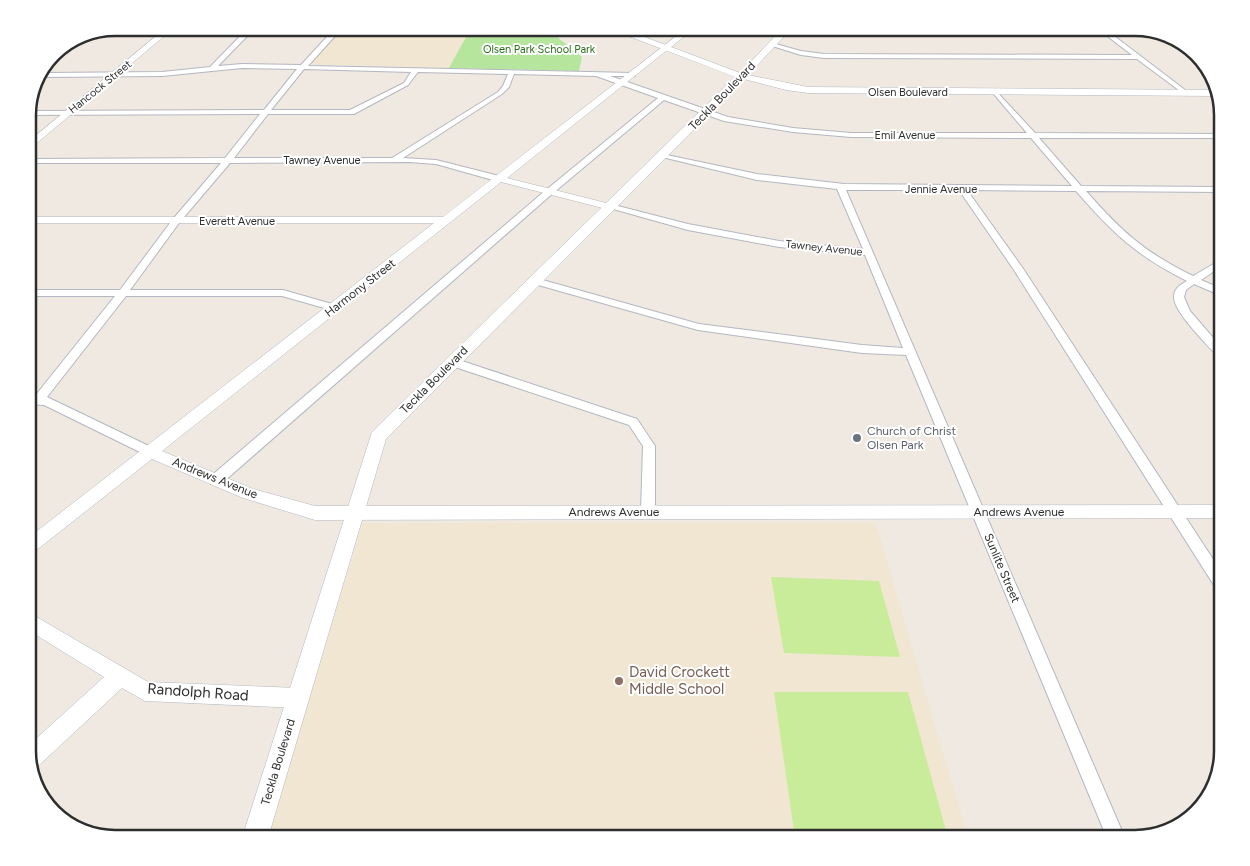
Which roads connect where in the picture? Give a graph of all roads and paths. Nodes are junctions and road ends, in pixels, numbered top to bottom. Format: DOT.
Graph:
graph roads {
  1 [pos="162,36"];
  2 [pos="245,36"];
  3 [pos="332,36"];
  4 [pos="630,36"];
  5 [pos="682,36"];
  6 [pos="781,36"];
  7 [pos="1111,36"];
  8 [pos="772,45"];
  9 [pos="665,49"];
  10 [pos="1138,56"];
  11 [pos="303,67"];
  12 [pos="212,69"];
  13 [pos="416,70"];
  14 [pos="512,72"];
  15 [pos="49,74"];
  16 [pos="116,74"];
  17 [pos="596,74"];
  18 [pos="633,75"];
  19 [pos="740,76"];
  20 [pos="622,83"];
  21 [pos="995,92"];
  22 [pos="1186,93"];
  23 [pos="1210,93"];
  24 [pos="663,97"];
  25 [pos="707,112"];
  26 [pos="36,113"];
  27 [pos="68,113"];
  28 [pos="264,114"];
  29 [pos="1032,135"];
  30 [pos="1214,136"];
  31 [pos="36,139"];
  32 [pos="662,156"];
  33 [pos="227,160"];
  34 [pos="394,160"];
  35 [pos="36,161"];
  36 [pos="500,179"];
  37 [pos="841,187"];
  38 [pos="962,189"];
  39 [pos="1078,189"];
  40 [pos="1214,189"];
  41 [pos="550,192"];
  42 [pos="610,207"];
  43 [pos="36,220"];
  44 [pos="447,220"];
  45 [pos="176,221"];
  46 [pos="869,253"];
  47 [pos="1214,267"];
  48 [pos="1193,280"];
  49 [pos="535,281"];
  50 [pos="1214,290"];
  51 [pos="36,293"];
  52 [pos="123,293"];
  53 [pos="335,308"];
  54 [pos="1214,344"];
  55 [pos="911,352"];
  56 [pos="453,362"];
  57 [pos="36,396"];
  58 [pos="36,400"];
  59 [pos="150,452"];
  60 [pos="216,480"];
  61 [pos="648,512"];
  62 [pos="979,512"];
  63 [pos="1175,512"];
  64 [pos="1214,512"];
  65 [pos="355,513"];
  66 [pos="36,541"];
  67 [pos="1214,573"];
  68 [pos="36,625"];
  69 [pos="120,676"];
  70 [pos="298,698"];
  71 [pos="36,753"];
  72 [pos="257,830"];
  73 [pos="1113,830"];
  1 -- 16 [label="street, Hancock Street"];
  2 -- 12 [label="street"];
  3 -- 11 [label="street"];
  4 -- 9 [label="main road, Olsen Boulevard"];
  5 -- 9 [label="street, Harmony Street"];
  6 -- 8 [label="main road, Teckla Boulevard"];
  7 -- 10 [label="street"];
  8 -- 10 [label="street"];
  8 -- 19 [label="main road, Teckla Boulevard"];
  9 -- 18 [label="street, Harmony Street"];
  9 -- 19 [label="main road, Olsen Boulevard"];
  10 -- 22 [label="street"];
  11 -- 12 [label="street, Emil Avenue"];
  11 -- 13 [label="street, Emil Avenue"];
  11 -- 28 [label="street"];
  12 -- 16 [label="street, Emil Avenue"];
  13 -- 14 [label="street, Emil Avenue"];
  13 -- 28 [label="street"];
  14 -- 17 [label="street, Emil Avenue"];
  14 -- 34 [label="street"];
  15 -- 16 [label="street, Emil Avenue"];
  16 -- 27 [label="street, Hancock Street"];
  17 -- 18 [label="street, Emil Avenue"];
  17 -- 20 [label="street, Emil Avenue"];
  18 -- 20 [label="street, Harmony Street"];
  19 -- 21 [label="main road, Olsen Boulevard"];
  19 -- 25 [label="main road, Teckla Boulevard"];
  20 -- 24 [label="street, Emil Avenue"];
  20 -- 36 [label="street, Harmony Street"];
  21 -- 22 [label="main road, Olsen Boulevard"];
  21 -- 29 [label="street"];
  22 -- 23 [label="main road, Olsen Boulevard"];
  24 -- 25 [label="street, Emil Avenue"];
  24 -- 41 [label="street"];
  25 -- 29 [label="street, Emil Avenue"];
  25 -- 32 [label="main road, Teckla Boulevard"];
  26 -- 27 [label="street"];
  27 -- 28 [label="street"];
  27 -- 31 [label="street, Hancock Street"];
  28 -- 33 [label="street"];
  29 -- 30 [label="street, Emil Avenue"];
  29 -- 39 [label="street"];
  32 -- 37 [label="street, Jennie Avenue"];
  32 -- 42 [label="main road, Teckla Boulevard"];
  33 -- 34 [label="street, Tawney Avenue"];
  33 -- 35 [label="street, Tawney Avenue"];
  33 -- 45 [label="street"];
  34 -- 36 [label="street, Tawney Avenue"];
  36 -- 41 [label="street, Tawney Avenue"];
  36 -- 44 [label="street, Harmony Street"];
  37 -- 38 [label="street, Jennie Avenue"];
  37 -- 46 [label="street, Sunlite Street"];
  38 -- 39 [label="street, Jennie Avenue"];
  38 -- 63 [label="street"];
  39 -- 40 [label="street, Jennie Avenue"];
  39 -- 48 [label="street"];
  41 -- 42 [label="street, Tawney Avenue"];
  41 -- 60 [label="street"];
  42 -- 46 [label="street, Tawney Avenue"];
  42 -- 49 [label="main road, Teckla Boulevard"];
  43 -- 45 [label="street, Everett Avenue"];
  44 -- 45 [label="street, Everett Avenue"];
  44 -- 53 [label="street, Harmony Street"];
  45 -- 52 [label="street"];
  46 -- 55 [label="street, Sunlite Street"];
  47 -- 48 [label="street"];
  48 -- 50 [label="street"];
  48 -- 54 [label="street"];
  49 -- 55 [label="street"];
  49 -- 56 [label="main road, Teckla Boulevard"];
  51 -- 52 [label="street"];
  52 -- 53 [label="street"];
  52 -- 57 [label="street"];
  53 -- 59 [label="street, Harmony Street"];
  55 -- 62 [label="street, Sunlite Street"];
  56 -- 61 [label="street"];
  56 -- 65 [label="main road, Teckla Boulevard"];
  58 -- 59 [label="street, Andrews Avenue"];
  59 -- 60 [label="street, Andrews Avenue"];
  59 -- 66 [label="street, Harmony Street"];
  60 -- 65 [label="street, Andrews Avenue"];
  61 -- 62 [label="street, Andrews Avenue"];
  61 -- 65 [label="street, Andrews Avenue"];
  62 -- 63 [label="street, Andrews Avenue"];
  62 -- 73 [label="street, Sunlite Street"];
  63 -- 64 [label="street, Andrews Avenue"];
  63 -- 67 [label="street"];
  65 -- 70 [label="main road, Teckla Boulevard"];
  68 -- 69 [label="street, Randolph Road"];
  69 -- 70 [label="street, Randolph Road"];
  69 -- 71 [label="street"];
  70 -- 72 [label="main road, Teckla Boulevard"];
}
